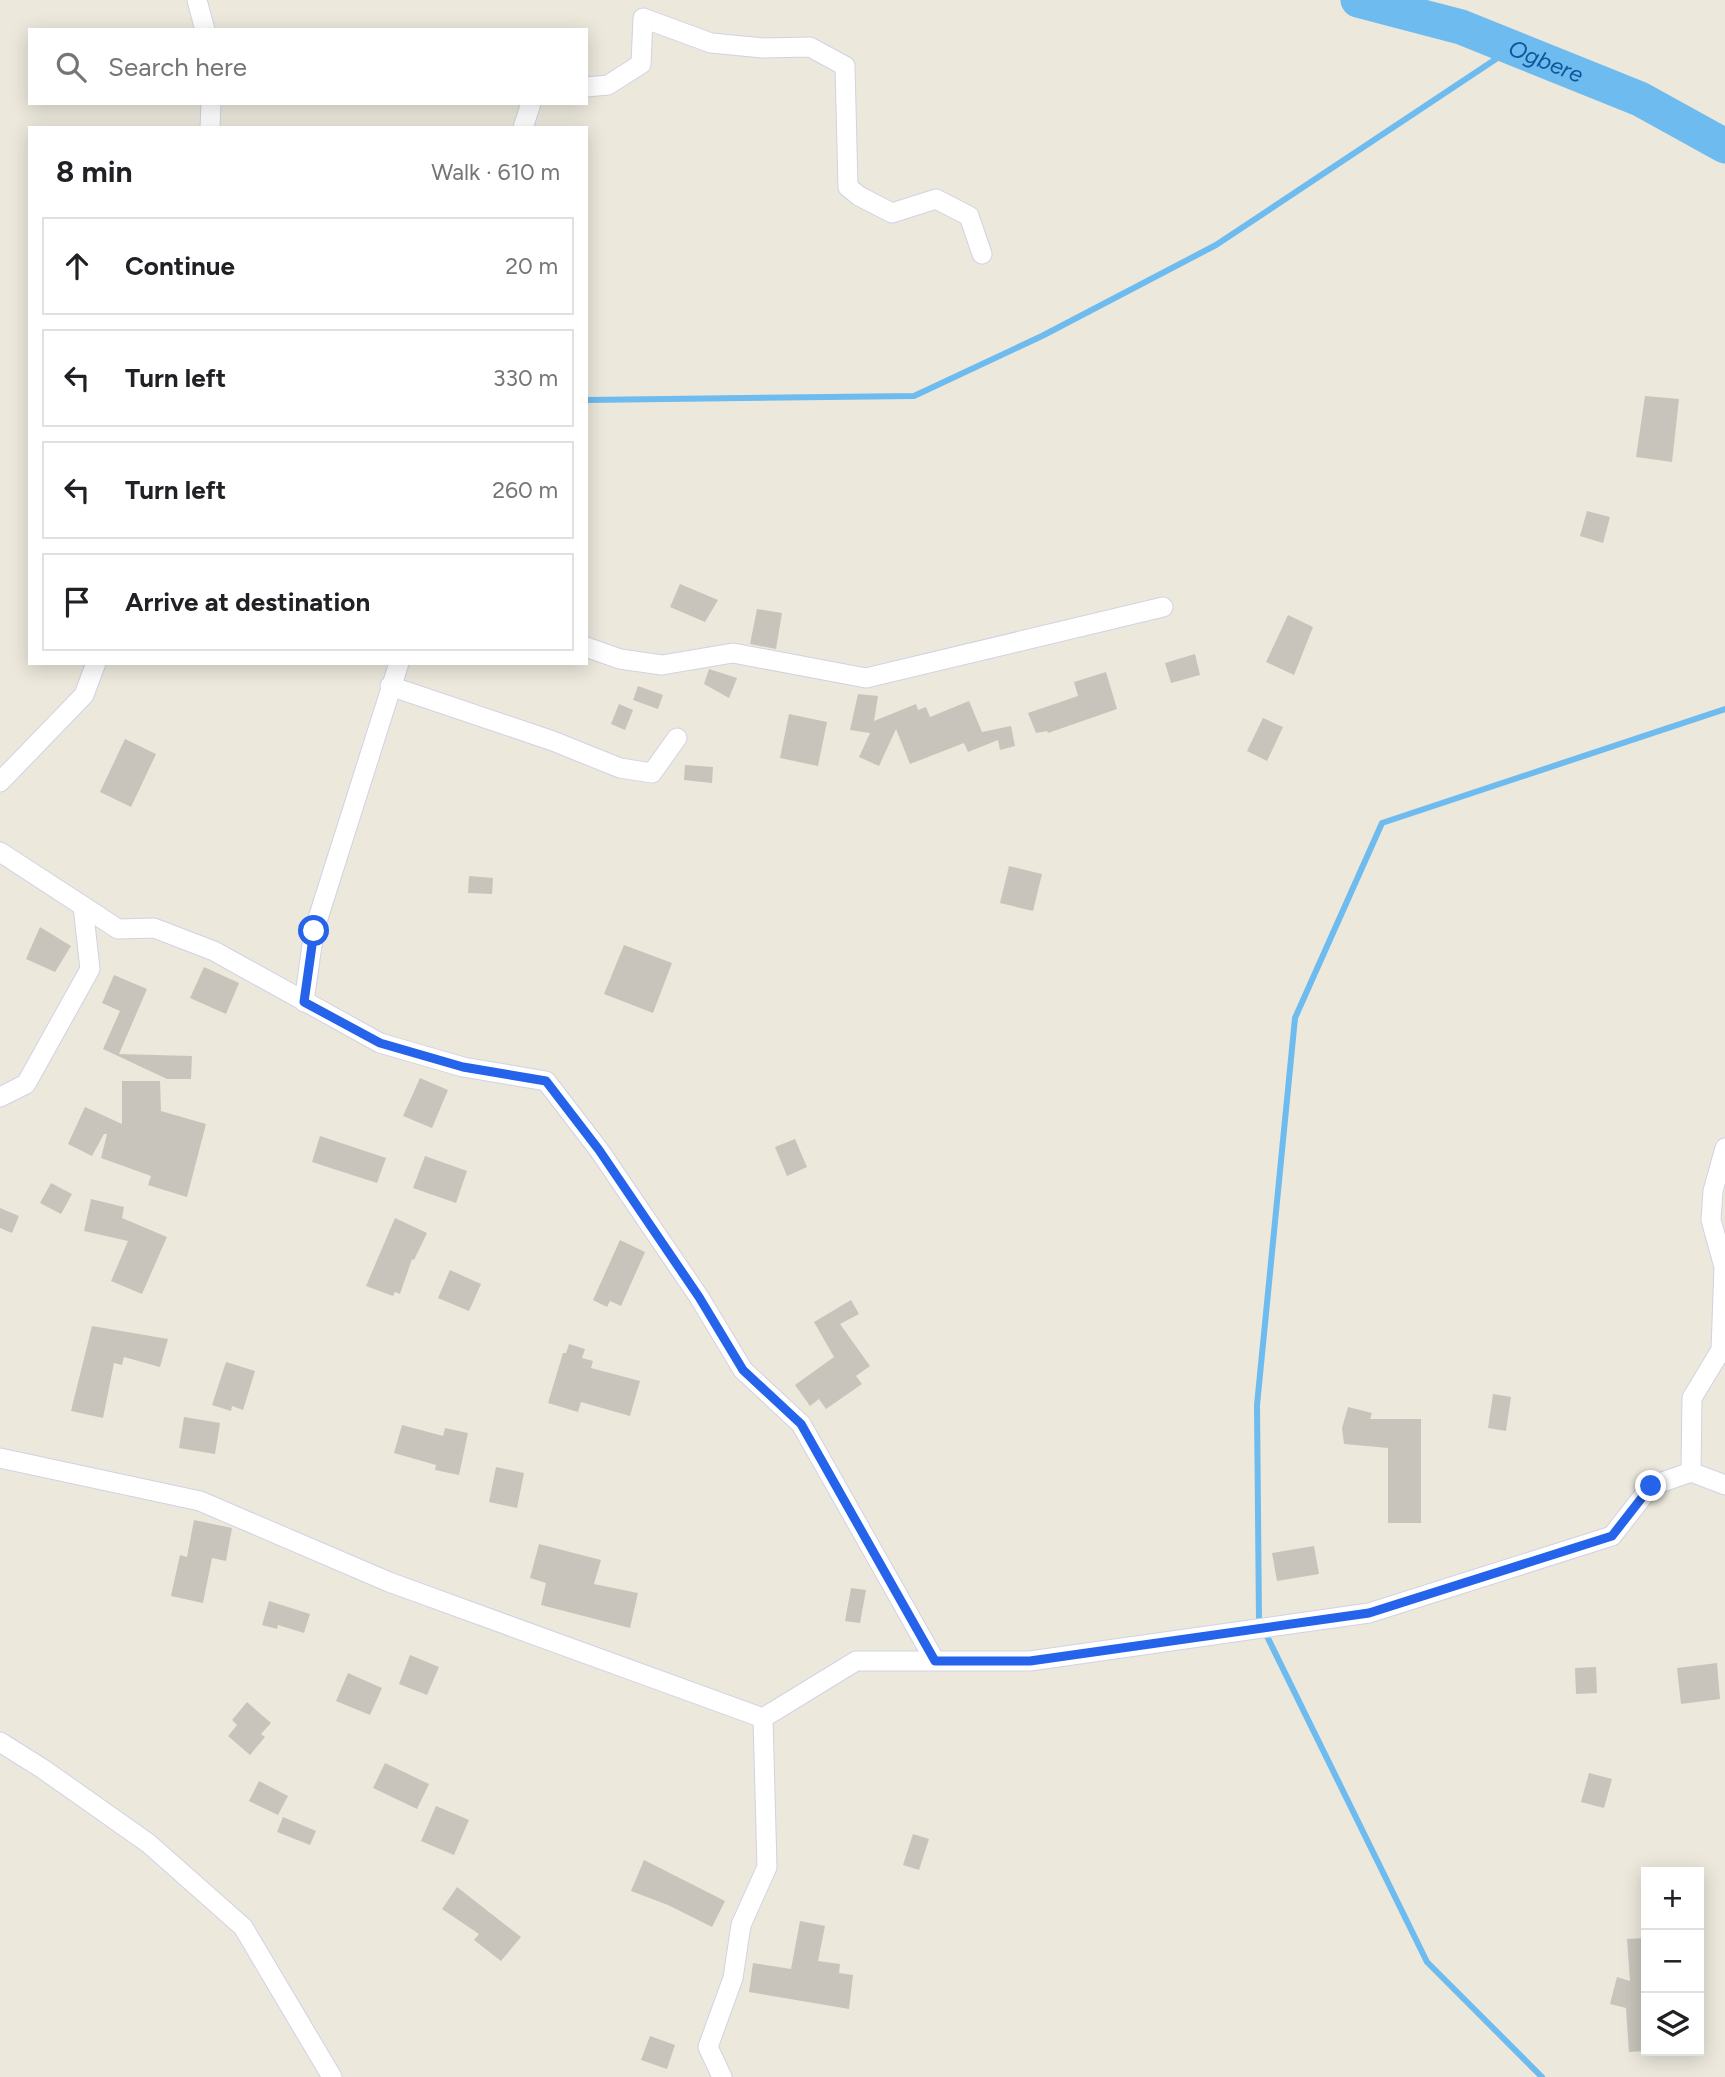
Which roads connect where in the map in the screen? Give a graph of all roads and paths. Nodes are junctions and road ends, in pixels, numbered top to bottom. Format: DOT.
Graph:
graph roads {
  1 [pos="197,0"];
  2 [pos="204,28"];
  3 [pos="588,86"];
  4 [pos="211,105"];
  5 [pos="530,105"];
  6 [pos="210,126"];
  7 [pos="524,126"];
  8 [pos="982,254"];
  9 [pos="1163,607"];
  10 [pos="588,648"];
  11 [pos="95,665"];
  12 [pos="398,665"];
  13 [pos="390,686"];
  14 [pos="677,738"];
  15 [pos="0,782"];
  16 [pos="0,852"];
  17 [pos="83,906"];
  18 [pos="304,1002"];
  19 [pos="0,1097"];
  20 [pos="1725,1148"];
  21 [pos="0,1458"];
  22 [pos="1691,1472"];
  23 [pos="1725,1485"];
  24 [pos="935,1661"];
  25 [pos="763,1718"];
  26 [pos="0,1742"];
  27 [pos="332,2077"];
  28 [pos="722,2077"];
  1 -- 2 [label="street"];
  3 -- 8 [label="street"];
  4 -- 6 [label="street"];
  5 -- 7 [label="street"];
  9 -- 10 [label="street"];
  11 -- 15 [label="street"];
  12 -- 13 [label="street"];
  13 -- 14 [label="street"];
  13 -- 18 [label="street"];
  16 -- 17 [label="street"];
  17 -- 18 [label="street"];
  17 -- 19 [label="street"];
  18 -- 24 [label="street"];
  20 -- 22 [label="street"];
  21 -- 25 [label="street"];
  22 -- 23 [label="street"];
  22 -- 24 [label="street"];
  24 -- 25 [label="street"];
  25 -- 28 [label="street"];
  26 -- 27 [label="street"];
}
